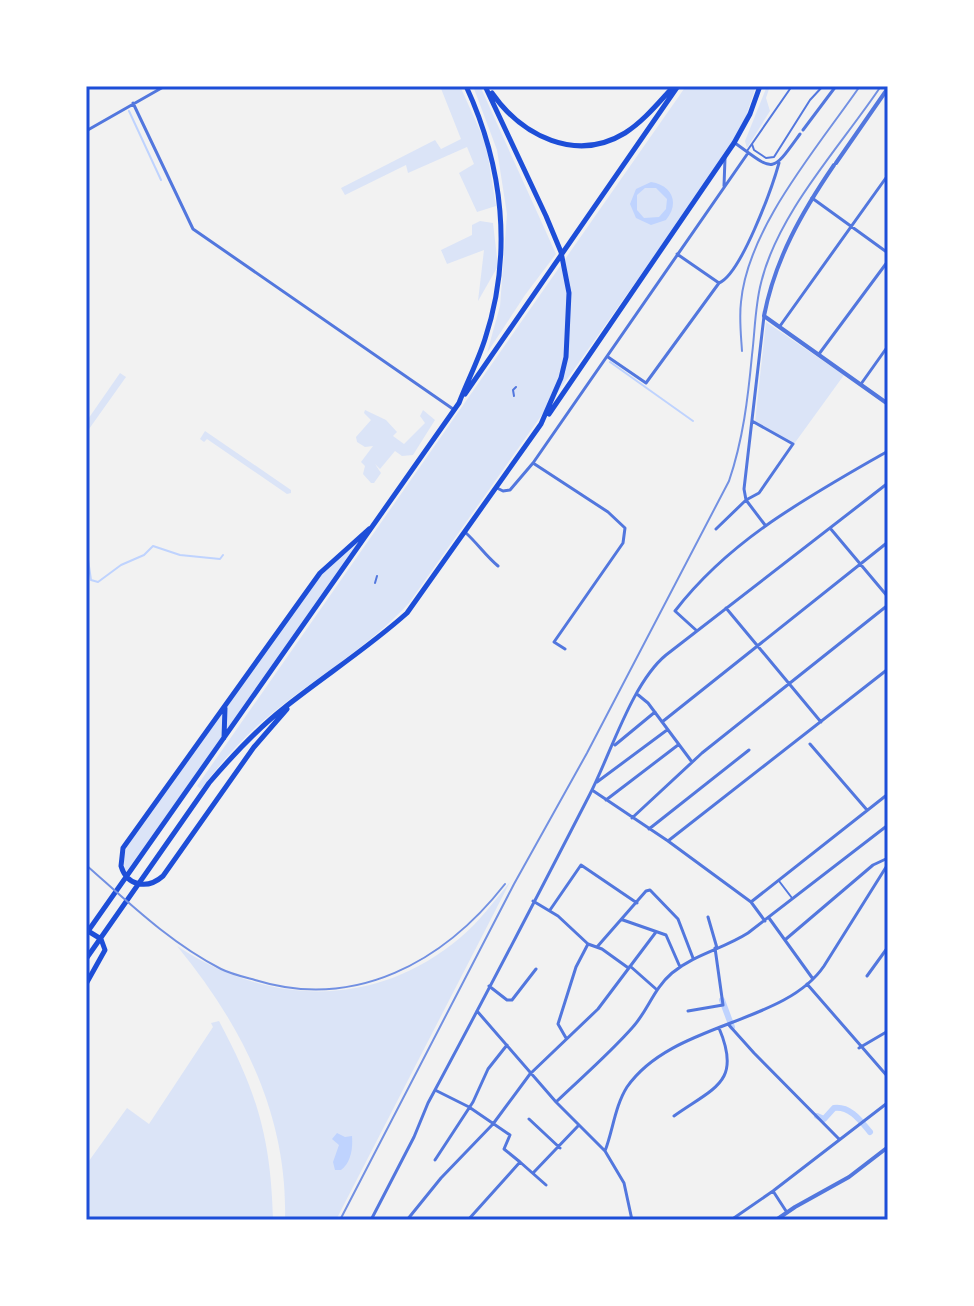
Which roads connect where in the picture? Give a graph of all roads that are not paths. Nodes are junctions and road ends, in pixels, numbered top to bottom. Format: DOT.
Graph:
graph roads {
  1 [pos="165,86"];
  2 [pos="466,86"];
  3 [pos="486,86"];
  4 [pos="676,86"];
  5 [pos="760,86"];
  6 [pos="792,86"];
  7 [pos="823,86"];
  8 [pos="836,86"];
  9 [pos="888,88"];
  10 [pos="885,98"];
  11 [pos="133,103"];
  12 [pos="86,131"];
  13 [pos="734,143"];
  14 [pos="752,144"];
  15 [pos="747,152"];
  16 [pos="725,157"];
  17 [pos="779,163"];
  18 [pos="888,175"];
  19 [pos="724,186"];
  20 [pos="812,198"];
  21 [pos="851,227"];
  22 [pos="888,253"];
  23 [pos="677,254"];
  24 [pos="888,261"];
  25 [pos="719,283"];
  26 [pos="764,316"];
  27 [pos="780,326"];
  28 [pos="888,346"];
  29 [pos="819,354"];
  30 [pos="608,357"];
  31 [pos="861,384"];
  32 [pos="516,387"];
  33 [pos="514,396"];
  34 [pos="459,403"];
  35 [pos="888,404"];
  36 [pos="454,409"];
  37 [pos="752,421"];
  38 [pos="541,424"];
  39 [pos="888,451"];
  40 [pos="533,463"];
  41 [pos="888,483"];
  42 [pos="497,488"];
  43 [pos="746,500"];
  44 [pos="376,523"];
  45 [pos="765,525"];
  46 [pos="830,528"];
  47 [pos="716,529"];
  48 [pos="466,533"];
  49 [pos="888,542"];
  50 [pos="861,564"];
  51 [pos="498,566"];
  52 [pos="377,576"];
  53 [pos="375,583"];
  54 [pos="888,597"];
  55 [pos="888,605"];
  56 [pos="726,608"];
  57 [pos="697,631"];
  58 [pos="757,644"];
  59 [pos="565,649"];
  60 [pos="888,669"];
  61 [pos="789,684"];
  62 [pos="637,694"];
  63 [pos="296,699"];
  64 [pos="225,707"];
  65 [pos="655,712"];
  66 [pos="662,722"];
  67 [pos="821,722"];
  68 [pos="667,730"];
  69 [pos="223,740"];
  70 [pos="810,744"];
  71 [pos="678,745"];
  72 [pos="612,747"];
  73 [pos="749,750"];
  74 [pos="692,762"];
  75 [pos="594,785"];
  76 [pos="592,790"];
  77 [pos="887,796"];
  78 [pos="606,800"];
  79 [pos="867,810"];
  80 [pos="632,818"];
  81 [pos="888,825"];
  82 [pos="649,829"];
  83 [pos="668,841"];
  84 [pos="888,858"];
  85 [pos="888,864"];
  86 [pos="778,881"];
  87 [pos="792,899"];
  88 [pos="533,901"];
  89 [pos="751,902"];
  90 [pos="637,903"];
  91 [pos="550,910"];
  92 [pos="708,917"];
  93 [pos="767,919"];
  94 [pos="623,920"];
  95 [pos="86,932"];
  96 [pos="656,932"];
  97 [pos="786,939"];
  98 [pos="588,944"];
  99 [pos="597,947"];
  100 [pos="888,947"];
  101 [pos="716,948"];
  102 [pos="693,958"];
  103 [pos="86,959"];
  104 [pos="629,967"];
  105 [pos="680,967"];
  106 [pos="536,969"];
  107 [pos="867,976"];
  108 [pos="813,979"];
  109 [pos="86,984"];
  110 [pos="807,984"];
  111 [pos="489,986"];
  112 [pos="656,989"];
  113 [pos="477,1011"];
  114 [pos="688,1011"];
  115 [pos="730,1025"];
  116 [pos="719,1028"];
  117 [pos="888,1031"];
  118 [pos="566,1038"];
  119 [pos="508,1044"];
  120 [pos="861,1047"];
  121 [pos="530,1074"];
  122 [pos="888,1077"];
  123 [pos="435,1090"];
  124 [pos="556,1102"];
  125 [pos="886,1104"];
  126 [pos="469,1107"];
  127 [pos="674,1116"];
  128 [pos="529,1119"];
  129 [pos="493,1124"];
  130 [pos="578,1126"];
  131 [pos="839,1139"];
  132 [pos="888,1147"];
  133 [pos="560,1148"];
  134 [pos="605,1151"];
  135 [pos="435,1160"];
  136 [pos="520,1162"];
  137 [pos="533,1173"];
  138 [pos="546,1185"];
  139 [pos="773,1191"];
  140 [pos="787,1212"];
  141 [pos="371,1220"];
  142 [pos="407,1220"];
  143 [pos="468,1220"];
  144 [pos="632,1220"];
  145 [pos="731,1220"];
  146 [pos="776,1220"];
  1 -- 11 [label="street"];
  2 -- 34 [label="highway"];
  3 -- 4 [label="highway"];
  3 -- 38 [label="highway"];
  4 -- 34 [label="highway"];
  5 -- 13 [label="highway"];
  6 -- 14 [label="street"];
  7 -- 14 [label="street"];
  8 -- 17 [label="street"];
  9 -- 10 [label="street"];
  10 -- 20 [label="street"];
  11 -- 12 [label="street"];
  11 -- 36 [label="street"];
  13 -- 15 [label="street"];
  13 -- 16 [label="highway"];
  14 -- 15 [label="street"];
  15 -- 17 [label="street"];
  15 -- 19 [label="street"];
  16 -- 19 [label="street"];
  16 -- 38 [label="highway"];
  17 -- 25 [label="street"];
  18 -- 21 [label="street"];
  19 -- 23 [label="street"];
  20 -- 21 [label="street"];
  20 -- 26 [label="street"];
  21 -- 22 [label="street"];
  21 -- 27 [label="street"];
  23 -- 25 [label="street"];
  23 -- 30 [label="street"];
  24 -- 29 [label="street"];
  25 -- 30 [label="street"];
  26 -- 27 [label="street"];
  26 -- 37 [label="street"];
  27 -- 29 [label="street"];
  28 -- 31 [label="street"];
  29 -- 31 [label="street"];
  30 -- 40 [label="street"];
  31 -- 35 [label="street"];
  32 -- 33 [label="street"];
  34 -- 36 [label="highway"];
  36 -- 44 [label="highway"];
  37 -- 43 [label="street"];
  37 -- 43 [label="street"];
  38 -- 42 [label="highway"];
  39 -- 45 [label="street"];
  40 -- 42 [label="street"];
  40 -- 59 [label="street"];
  41 -- 46 [label="street"];
  42 -- 48 [label="highway"];
  43 -- 45 [label="street"];
  43 -- 47 [label="street"];
  44 -- 64 [label="highway"];
  44 -- 69 [label="highway"];
  45 -- 57 [label="street"];
  46 -- 50 [label="street"];
  46 -- 56 [label="street"];
  48 -- 51 [label="street"];
  48 -- 63 [label="highway"];
  49 -- 50 [label="street"];
  50 -- 54 [label="street"];
  50 -- 58 [label="street"];
  52 -- 53 [label="street"];
  55 -- 61 [label="street"];
  56 -- 57 [label="street"];
  56 -- 58 [label="street"];
  57 -- 62 [label="street"];
  58 -- 61 [label="street"];
  58 -- 66 [label="street"];
  60 -- 67 [label="street"];
  61 -- 67 [label="street"];
  61 -- 74 [label="street"];
  62 -- 65 [label="street"];
  62 -- 72 [label="street"];
  63 -- 64 [label="highway"];
  63 -- 103 [label="highway"];
  64 -- 69 [label="highway"];
  65 -- 66 [label="street"];
  65 -- 72 [label="street"];
  66 -- 68 [label="street"];
  67 -- 83 [label="street"];
  68 -- 71 [label="street"];
  68 -- 75 [label="street"];
  69 -- 95 [label="highway"];
  70 -- 79 [label="street"];
  71 -- 74 [label="street"];
  71 -- 78 [label="street"];
  72 -- 75 [label="street"];
  73 -- 82 [label="street"];
  74 -- 80 [label="street"];
  75 -- 76 [label="street"];
  76 -- 78 [label="street"];
  76 -- 88 [label="street"];
  77 -- 79 [label="street"];
  78 -- 80 [label="street"];
  79 -- 86 [label="street"];
  80 -- 82 [label="street"];
  81 -- 87 [label="street"];
  82 -- 83 [label="street"];
  83 -- 89 [label="street"];
  84 -- 97 [label="street"];
  85 -- 108 [label="street"];
  86 -- 87 [label="street"];
  86 -- 89 [label="street"];
  87 -- 93 [label="street"];
  88 -- 91 [label="street"];
  88 -- 111 [label="street"];
  89 -- 93 [label="street"];
  90 -- 91 [label="street"];
  90 -- 94 [label="street"];
  90 -- 102 [label="street"];
  91 -- 98 [label="street"];
  92 -- 101 [label="street"];
  93 -- 97 [label="street"];
  93 -- 101 [label="street"];
  94 -- 96 [label="street"];
  94 -- 99 [label="street"];
  95 -- 109 [label="highway"];
  96 -- 104 [label="street"];
  96 -- 105 [label="street"];
  97 -- 108 [label="street"];
  98 -- 99 [label="street"];
  98 -- 118 [label="street"];
  99 -- 104 [label="street"];
  100 -- 107 [label="street"];
  101 -- 102 [label="street"];
  101 -- 114 [label="street"];
  102 -- 105 [label="street"];
  104 -- 112 [label="street"];
  104 -- 118 [label="street"];
  105 -- 112 [label="street"];
  106 -- 111 [label="street"];
  108 -- 110 [label="street"];
  110 -- 115 [label="street"];
  110 -- 120 [label="street"];
  111 -- 113 [label="street"];
  112 -- 124 [label="street"];
  113 -- 119 [label="street"];
  113 -- 123 [label="street"];
  115 -- 116 [label="street"];
  115 -- 131 [label="street"];
  116 -- 127 [label="street"];
  116 -- 134 [label="street"];
  117 -- 120 [label="street"];
  118 -- 121 [label="street"];
  119 -- 121 [label="street"];
  119 -- 126 [label="street"];
  120 -- 122 [label="street"];
  121 -- 124 [label="street"];
  121 -- 129 [label="street"];
  123 -- 126 [label="street"];
  123 -- 141 [label="street"];
  124 -- 130 [label="street"];
  125 -- 131 [label="street"];
  126 -- 129 [label="street"];
  126 -- 135 [label="street"];
  128 -- 133 [label="street"];
  129 -- 136 [label="street"];
  129 -- 142 [label="street"];
  130 -- 133 [label="street"];
  130 -- 134 [label="street"];
  131 -- 139 [label="street"];
  132 -- 140 [label="street"];
  133 -- 137 [label="street"];
  134 -- 144 [label="street"];
  136 -- 137 [label="street"];
  136 -- 143 [label="street"];
  137 -- 138 [label="street"];
  139 -- 140 [label="street"];
  139 -- 145 [label="street"];
  140 -- 146 [label="street"];
}
